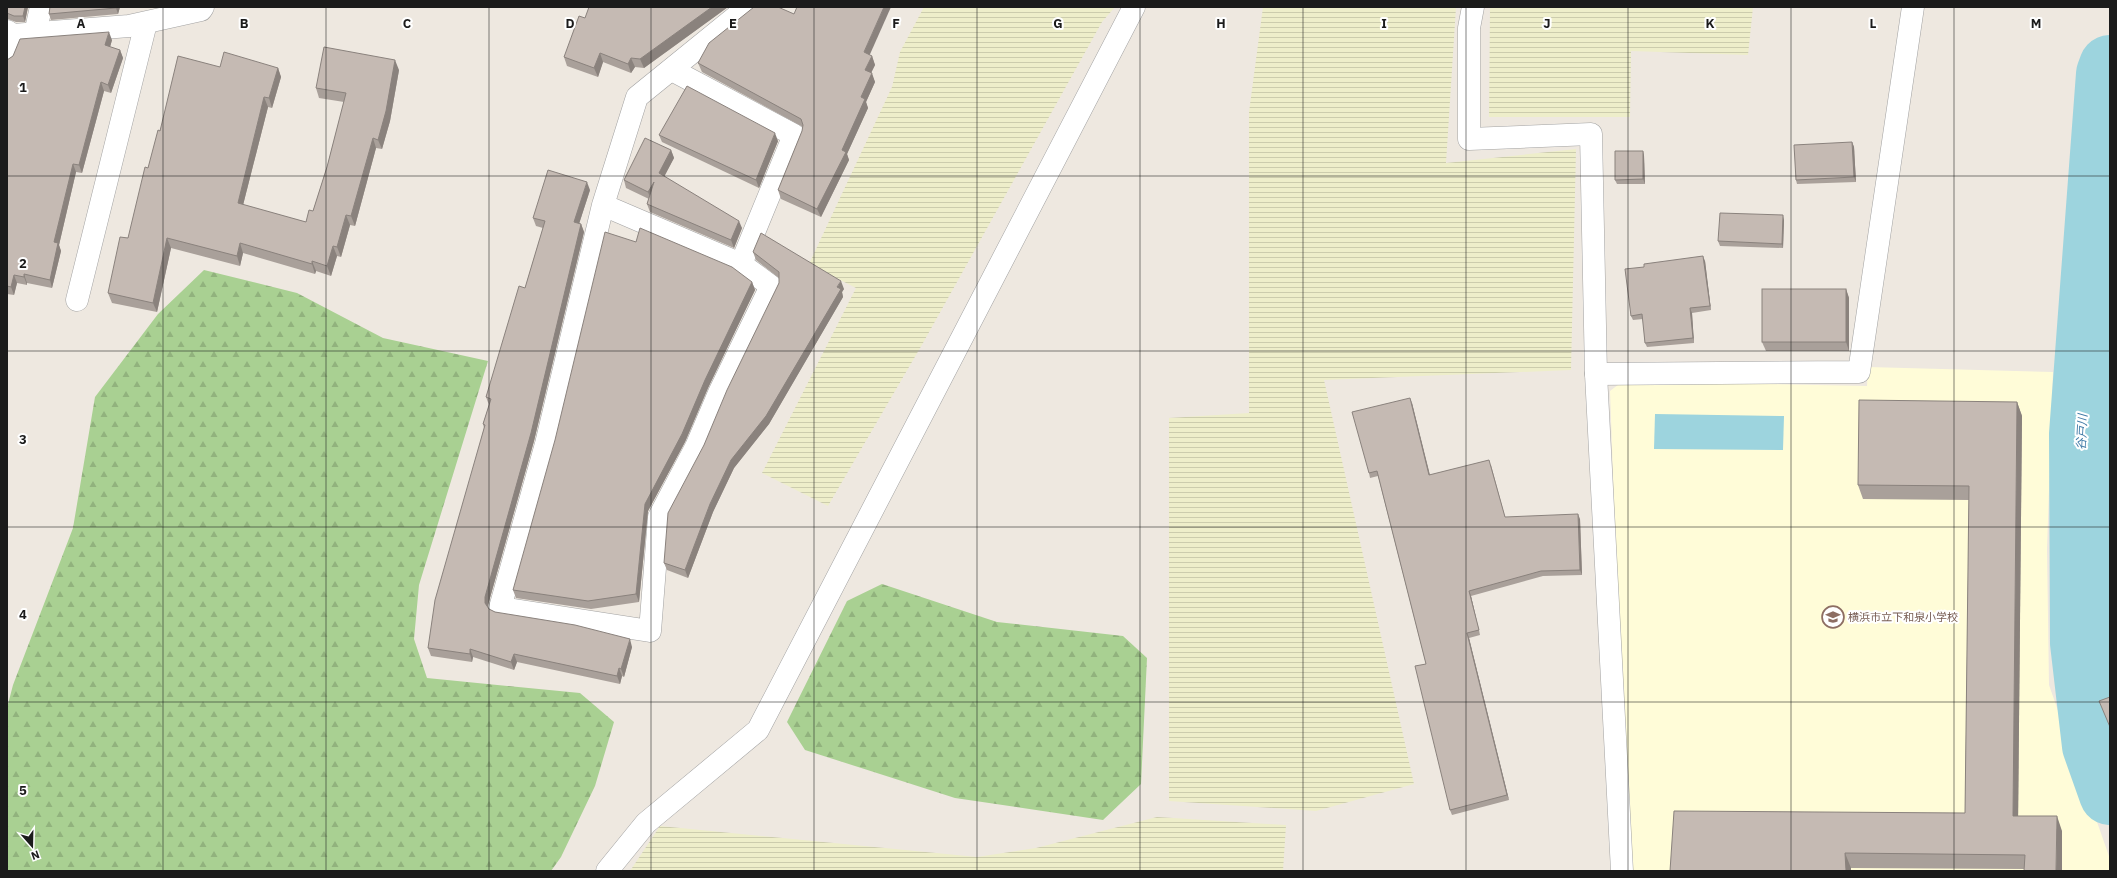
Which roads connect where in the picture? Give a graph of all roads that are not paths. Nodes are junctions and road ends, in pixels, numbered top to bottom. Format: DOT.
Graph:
graph roads {
  1 [pos="41,7"];
  2 [pos="203,7"];
  3 [pos="748,7"];
  4 [pos="1134,7"];
  5 [pos="1473,7"];
  6 [pos="1913,7"];
  7 [pos="156,17"];
  8 [pos="10,33"];
  9 [pos="35,34"];
  10 [pos="7,56"];
  11 [pos="672,70"];
  12 [pos="604,205"];
  13 [pos="742,264"];
  14 [pos="77,300"];
  15 [pos="1596,374"];
  16 [pos="607,871"];
  17 [pos="1622,871"];
  1 -- 9 [label="street"];
  2 -- 7 [label="street"];
  3 -- 11 [label="street"];
  4 -- 16 [label="street"];
  5 -- 15 [label="street"];
  6 -- 15 [label="street"];
  7 -- 9 [label="street"];
  7 -- 14 [label="street"];
  8 -- 9 [label="street"];
  8 -- 10 [label="street"];
  11 -- 12 [label="street"];
  11 -- 13 [label="street"];
  12 -- 13 [label="street"];
  12 -- 13 [label="street"];
  15 -- 17 [label="street"];
}
